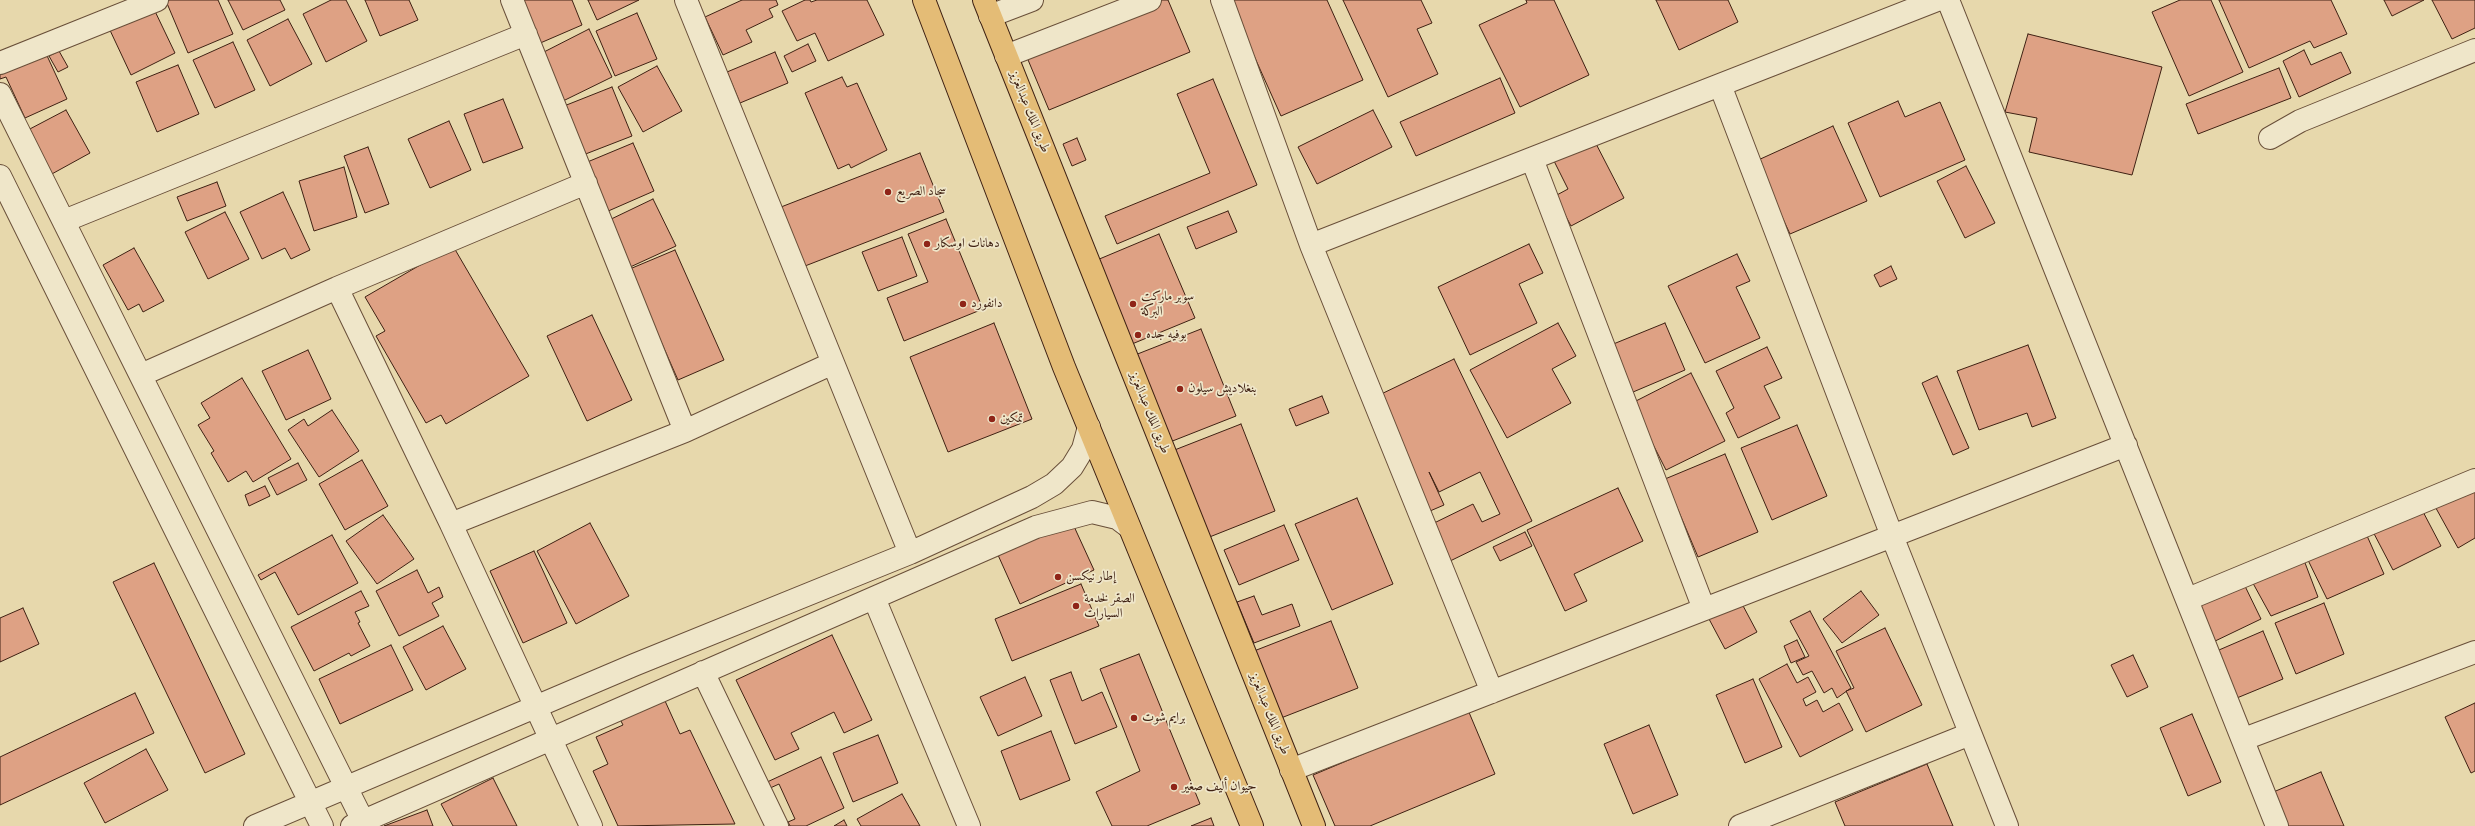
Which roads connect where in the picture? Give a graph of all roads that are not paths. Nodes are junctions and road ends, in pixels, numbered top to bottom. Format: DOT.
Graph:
graph roads {
  1 [pos="157,0"];
  2 [pos="512,0"];
  3 [pos="686,0"];
  4 [pos="924,0"];
  5 [pos="1032,0"];
  6 [pos="1150,0"];
  7 [pos="1222,0"];
  8 [pos="1937,0"];
  9 [pos="1948,0"];
  10 [pos="987,8"];
  11 [pos="526,34"];
  12 [pos="2475,50"];
  13 [pos="1006,56"];
  14 [pos="0,63"];
  15 [pos="1720,85"];
  16 [pos="0,94"];
  17 [pos="2270,138"];
  18 [pos="1532,159"];
  19 [pos="0,176"];
  20 [pos="586,183"];
  21 [pos="64,221"];
  22 [pos="1312,245"];
  23 [pos="337,288"];
  24 [pos="833,363"];
  25 [pos="140,375"];
  26 [pos="1089,427"];
  27 [pos="685,430"];
  28 [pos="2126,445"];
  29 [pos="2475,480"];
  30 [pos="1043,490"];
  31 [pos="1055,521"];
  32 [pos="451,524"];
  33 [pos="1130,527"];
  34 [pos="1892,536"];
  35 [pos="910,553"];
  36 [pos="874,598"];
  37 [pos="2188,599"];
  38 [pos="1704,609"];
  39 [pos="2475,652"];
  40 [pos="704,672"];
  41 [pos="1492,692"];
  42 [pos="535,707"];
  43 [pos="1970,734"];
  44 [pos="550,738"];
  45 [pos="2244,739"];
  46 [pos="1291,770"];
  47 [pos="346,786"];
  48 [pos="310,801"];
  49 [pos="358,824"];
  50 [pos="255,826"];
  51 [pos="322,826"];
  52 [pos="591,826"];
  53 [pos="777,826"];
  54 [pos="969,826"];
  55 [pos="1252,826"];
  56 [pos="1314,826"];
  57 [pos="1740,826"];
  58 [pos="2007,826"];
  59 [pos="2277,826"];
  1 -- 14 [label="street"];
  2 -- 11 [label="street"];
  3 -- 24 [label="street"];
  4 -- 26 [label="highway"];
  5 -- 10 [label="street"];
  6 -- 13 [label="street"];
  7 -- 22 [label="street"];
  8 -- 15 [label="street"];
  9 -- 28 [label="street"];
  10 -- 13 [label="highway, طريق الملك عبدالعزيز"];
  11 -- 20 [label="street"];
  11 -- 21 [label="street"];
  12 -- 17 [label="street"];
  13 -- 46 [label="highway, طريق الملك عبدالعزيز"];
  15 -- 18 [label="street"];
  15 -- 34 [label="street"];
  16 -- 21 [label="street"];
  18 -- 22 [label="street"];
  18 -- 38 [label="street"];
  19 -- 48 [label="street"];
  20 -- 23 [label="street"];
  20 -- 27 [label="street"];
  21 -- 25 [label="street"];
  22 -- 41 [label="street"];
  23 -- 25 [label="street"];
  23 -- 32 [label="street"];
  24 -- 27 [label="street"];
  24 -- 35 [label="street"];
  25 -- 47 [label="street"];
  26 -- 30 [label="street"];
  26 -- 33 [label="highway"];
  27 -- 32 [label="street"];
  28 -- 34 [label="street"];
  28 -- 37 [label="street"];
  29 -- 37 [label="street"];
  30 -- 31 [label="street"];
  30 -- 35 [label="street"];
  31 -- 33 [label="street"];
  31 -- 36 [label="street"];
  32 -- 42 [label="street"];
  33 -- 55 [label="highway"];
  34 -- 38 [label="street"];
  34 -- 43 [label="street"];
  35 -- 42 [label="street"];
  36 -- 40 [label="street"];
  36 -- 54 [label="street"];
  37 -- 45 [label="street"];
  38 -- 41 [label="street"];
  39 -- 45 [label="street"];
  40 -- 44 [label="street"];
  40 -- 53 [label="street"];
  41 -- 46 [label="street"];
  42 -- 44 [label="street"];
  42 -- 47 [label="street"];
  43 -- 57 [label="street"];
  43 -- 58 [label="street"];
  44 -- 49 [label="street"];
  44 -- 52 [label="street"];
  45 -- 59 [label="street"];
  46 -- 56 [label="highway, طريق الملك عبدالعزيز"];
  47 -- 48 [label="street"];
  47 -- 49 [label="street"];
  48 -- 50 [label="street"];
  48 -- 51 [label="street"];
}
